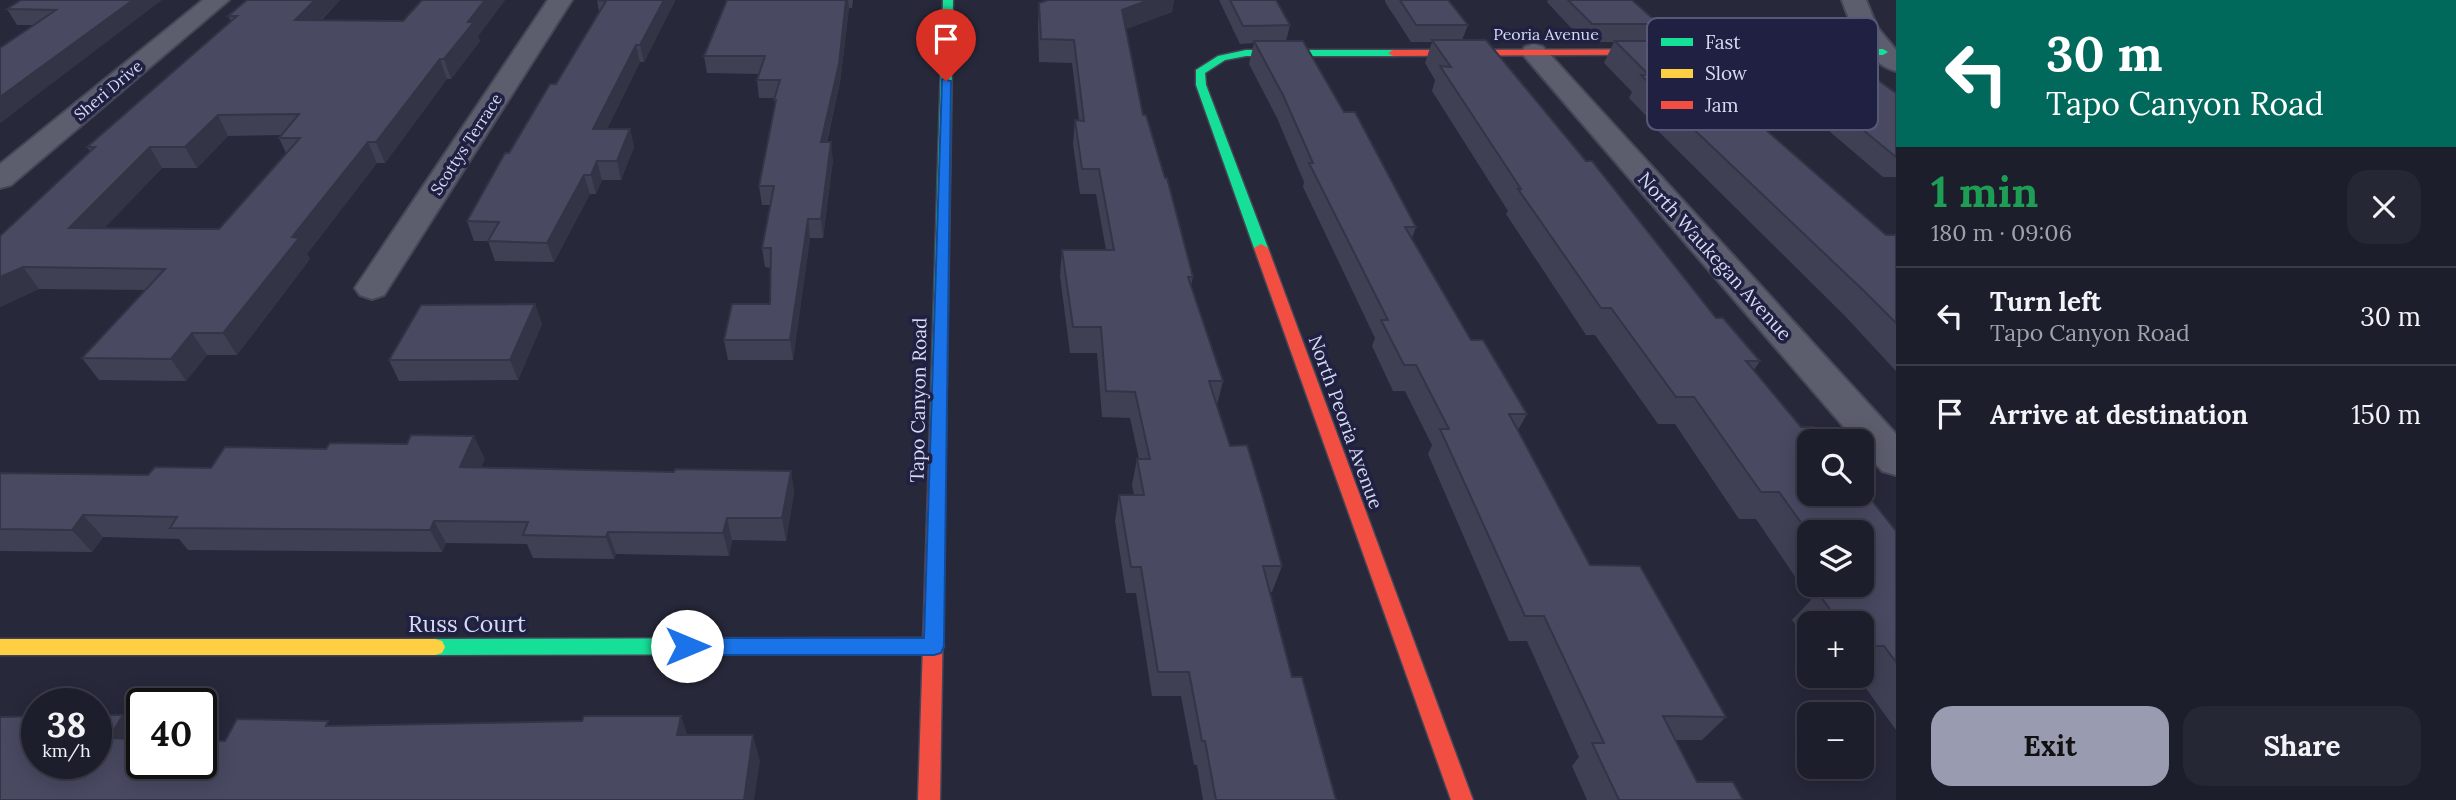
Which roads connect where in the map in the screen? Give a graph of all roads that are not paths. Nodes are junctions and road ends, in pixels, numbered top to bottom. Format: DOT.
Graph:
graph roads {
  1 [pos="217,0"];
  2 [pos="560,0"];
  3 [pos="948,0"];
  4 [pos="1854,0"];
  5 [pos="1860,18"];
  6 [pos="1534,51"];
  7 [pos="1647,53"];
  8 [pos="1211,62"];
  9 [pos="0,179"];
  10 [pos="372,288"];
  11 [pos="1896,460"];
  12 [pos="934,646"];
  13 [pos="0,647"];
  14 [pos="929,800"];
  15 [pos="1462,800"];
  1 -- 9 [label="street, Sheri Drive"];
  2 -- 10 [label="street, Scottys Terrace"];
  3 -- 12 [label="street, Tapo Canyon Road"];
  4 -- 5 [label="street"];
  6 -- 7 [label="street, Peoria Avenue"];
  6 -- 8 [label="street, Peoria Avenue"];
  6 -- 11 [label="street, North Waukegan Avenue"];
  8 -- 15 [label="street, North Peoria Avenue"];
  12 -- 13 [label="street, Russ Court"];
  12 -- 14 [label="street, Tapo Canyon Road"];
}
